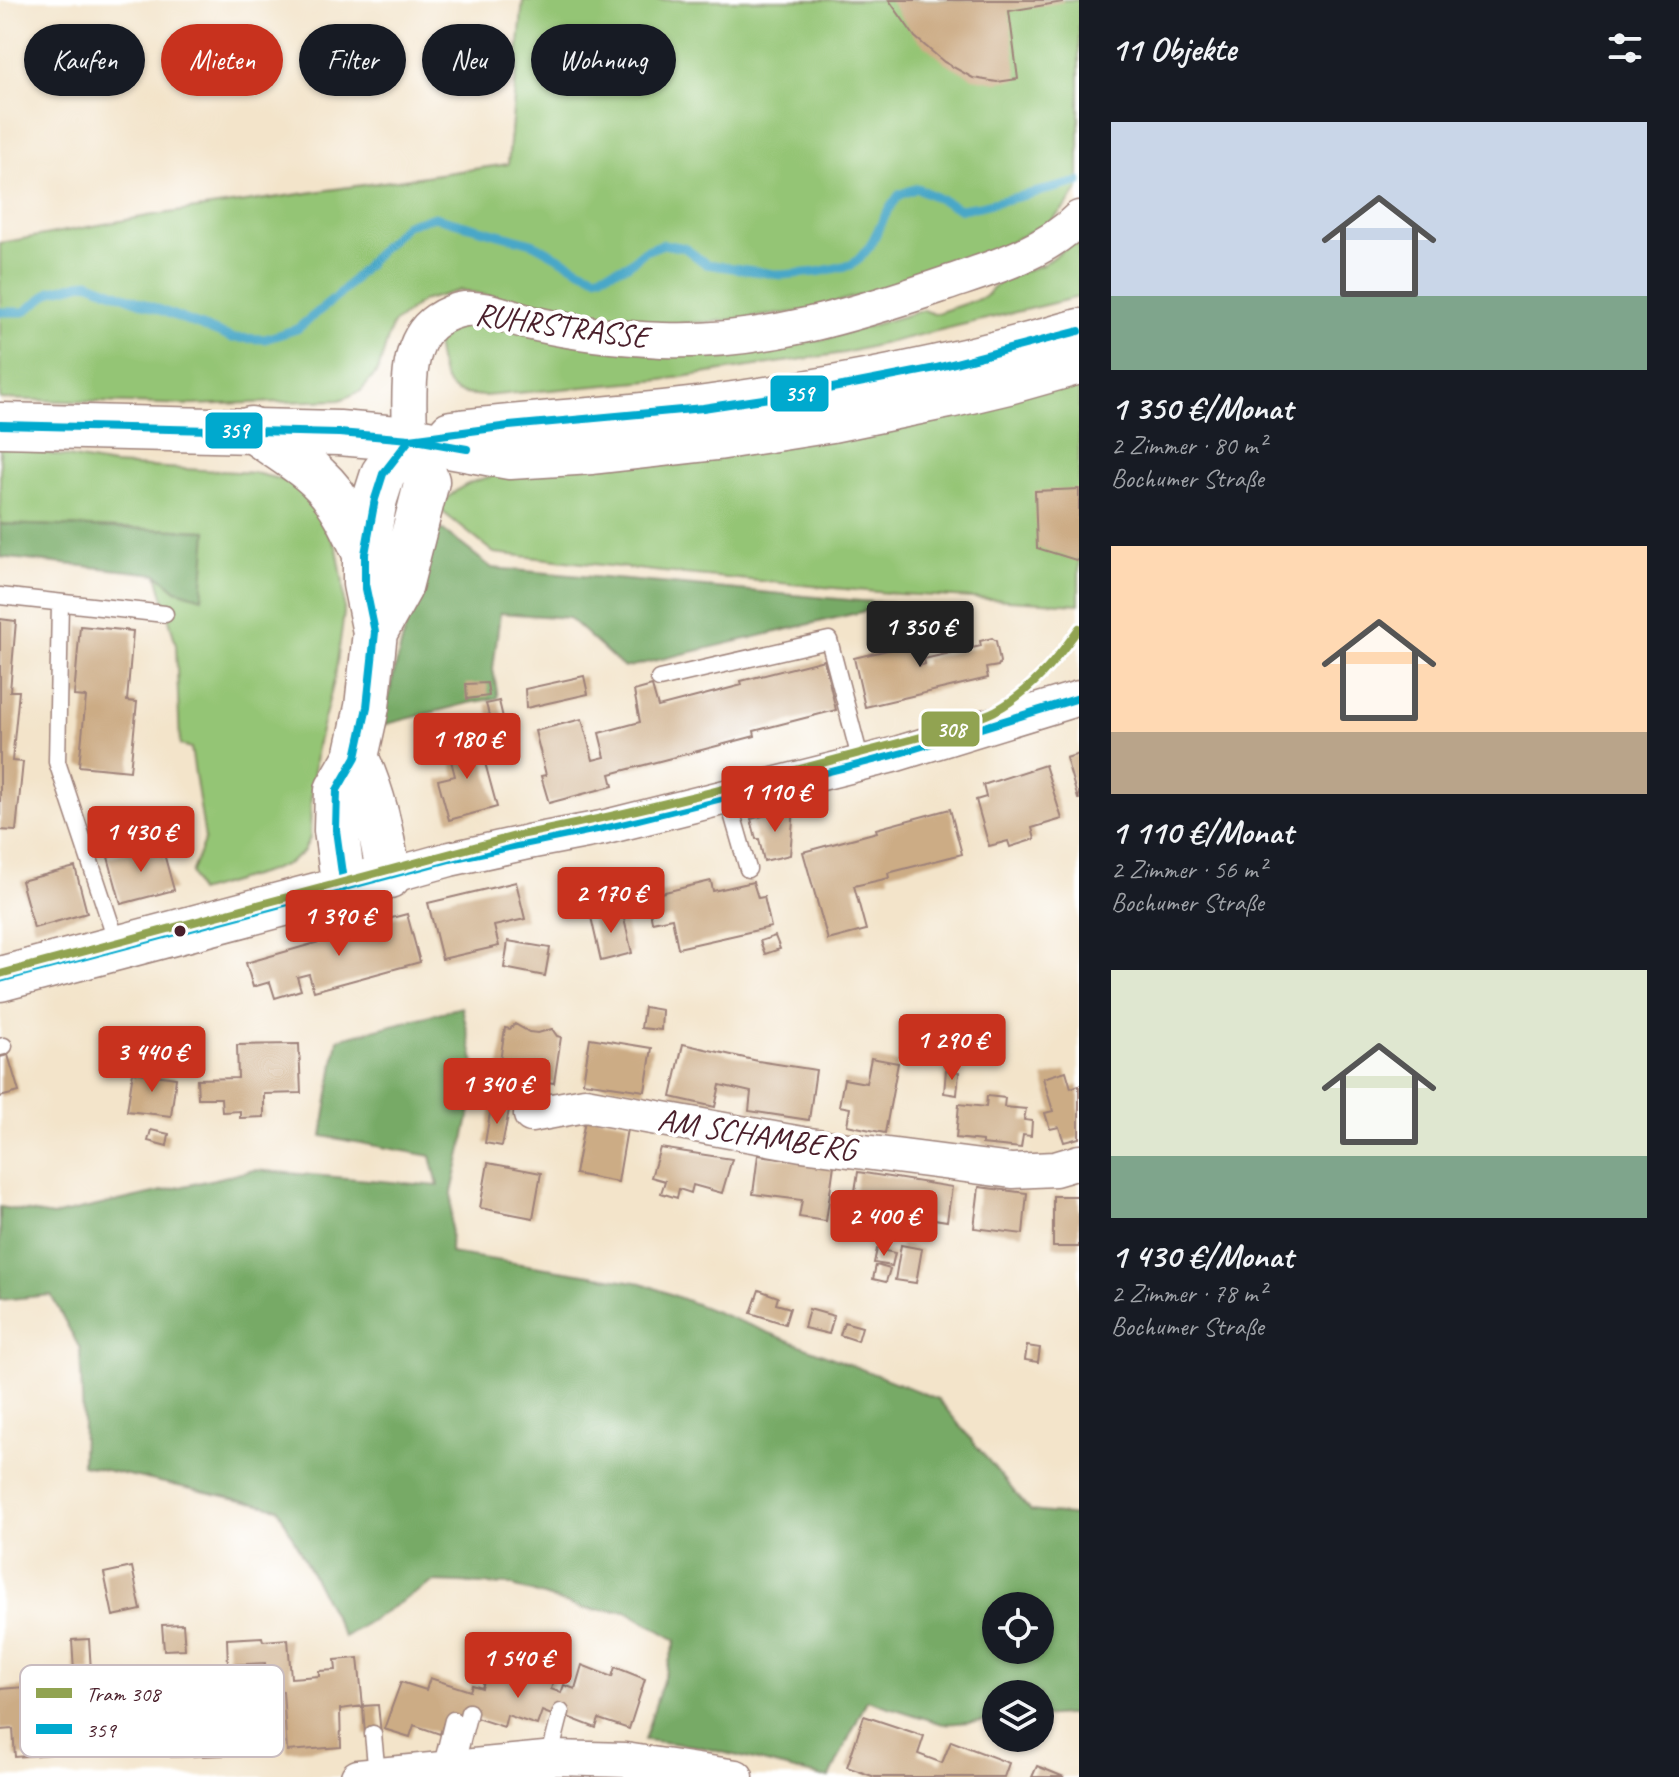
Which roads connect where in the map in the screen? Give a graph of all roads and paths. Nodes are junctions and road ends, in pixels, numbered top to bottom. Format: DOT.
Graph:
graph roads {
  1 [pos="1079,218"];
  2 [pos="1079,331"];
  3 [pos="1079,362"];
  4 [pos="0,425"];
  5 [pos="251,429"];
  6 [pos="410,439"];
  7 [pos="365,554"];
  8 [pos="0,596"];
  9 [pos="60,603"];
  10 [pos="165,614"];
  11 [pos="375,632"];
  12 [pos="659,679"];
  13 [pos="1079,698"];
  14 [pos="356,757"];
  15 [pos="861,762"];
  16 [pos="727,796"];
  17 [pos="748,869"];
  18 [pos="389,876"];
  19 [pos="344,888"];
  20 [pos="119,948"];
  21 [pos="0,979"];
  22 [pos="531,1115"];
  23 [pos="1079,1162"];
  24 [pos="561,1712"];
  25 [pos="461,1716"];
  26 [pos="373,1734"];
  27 [pos="567,1766"];
  28 [pos="448,1768"];
  29 [pos="497,1770"];
  30 [pos="374,1776"];
  31 [pos="736,1777"];
  1 -- 6 [label="street, RUHRSTRASSE"];
  2 -- 6 [label="main road"];
  3 -- 6 [label="main road"];
  4 -- 5 [label="main road"];
  5 -- 6 [label="main road"];
  5 -- 7 [label="main road"];
  6 -- 7 [label="main road"];
  6 -- 11 [label="main road"];
  7 -- 11 [label="main road"];
  8 -- 9 [label="lane"];
  9 -- 10 [label="lane"];
  9 -- 20 [label="lane"];
  11 -- 14 [label="main road"];
  12 -- 15 [label="lane"];
  13 -- 15 [label="street"];
  14 -- 18 [label="main road"];
  14 -- 19 [label="main road"];
  15 -- 16 [label="street"];
  16 -- 17 [label="lane"];
  16 -- 18 [label="street"];
  18 -- 19 [label="main road"];
  19 -- 20 [label="main road"];
  20 -- 21 [label="main road"];
  22 -- 23 [label="street, AM SCHAMBERG"];
  24 -- 27 [label="lane"];
  25 -- 28 [label="lane"];
  26 -- 30 [label="lane"];
  27 -- 29 [label="street"];
  27 -- 31 [label="street"];
  28 -- 29 [label="street"];
  28 -- 30 [label="street"];
}
